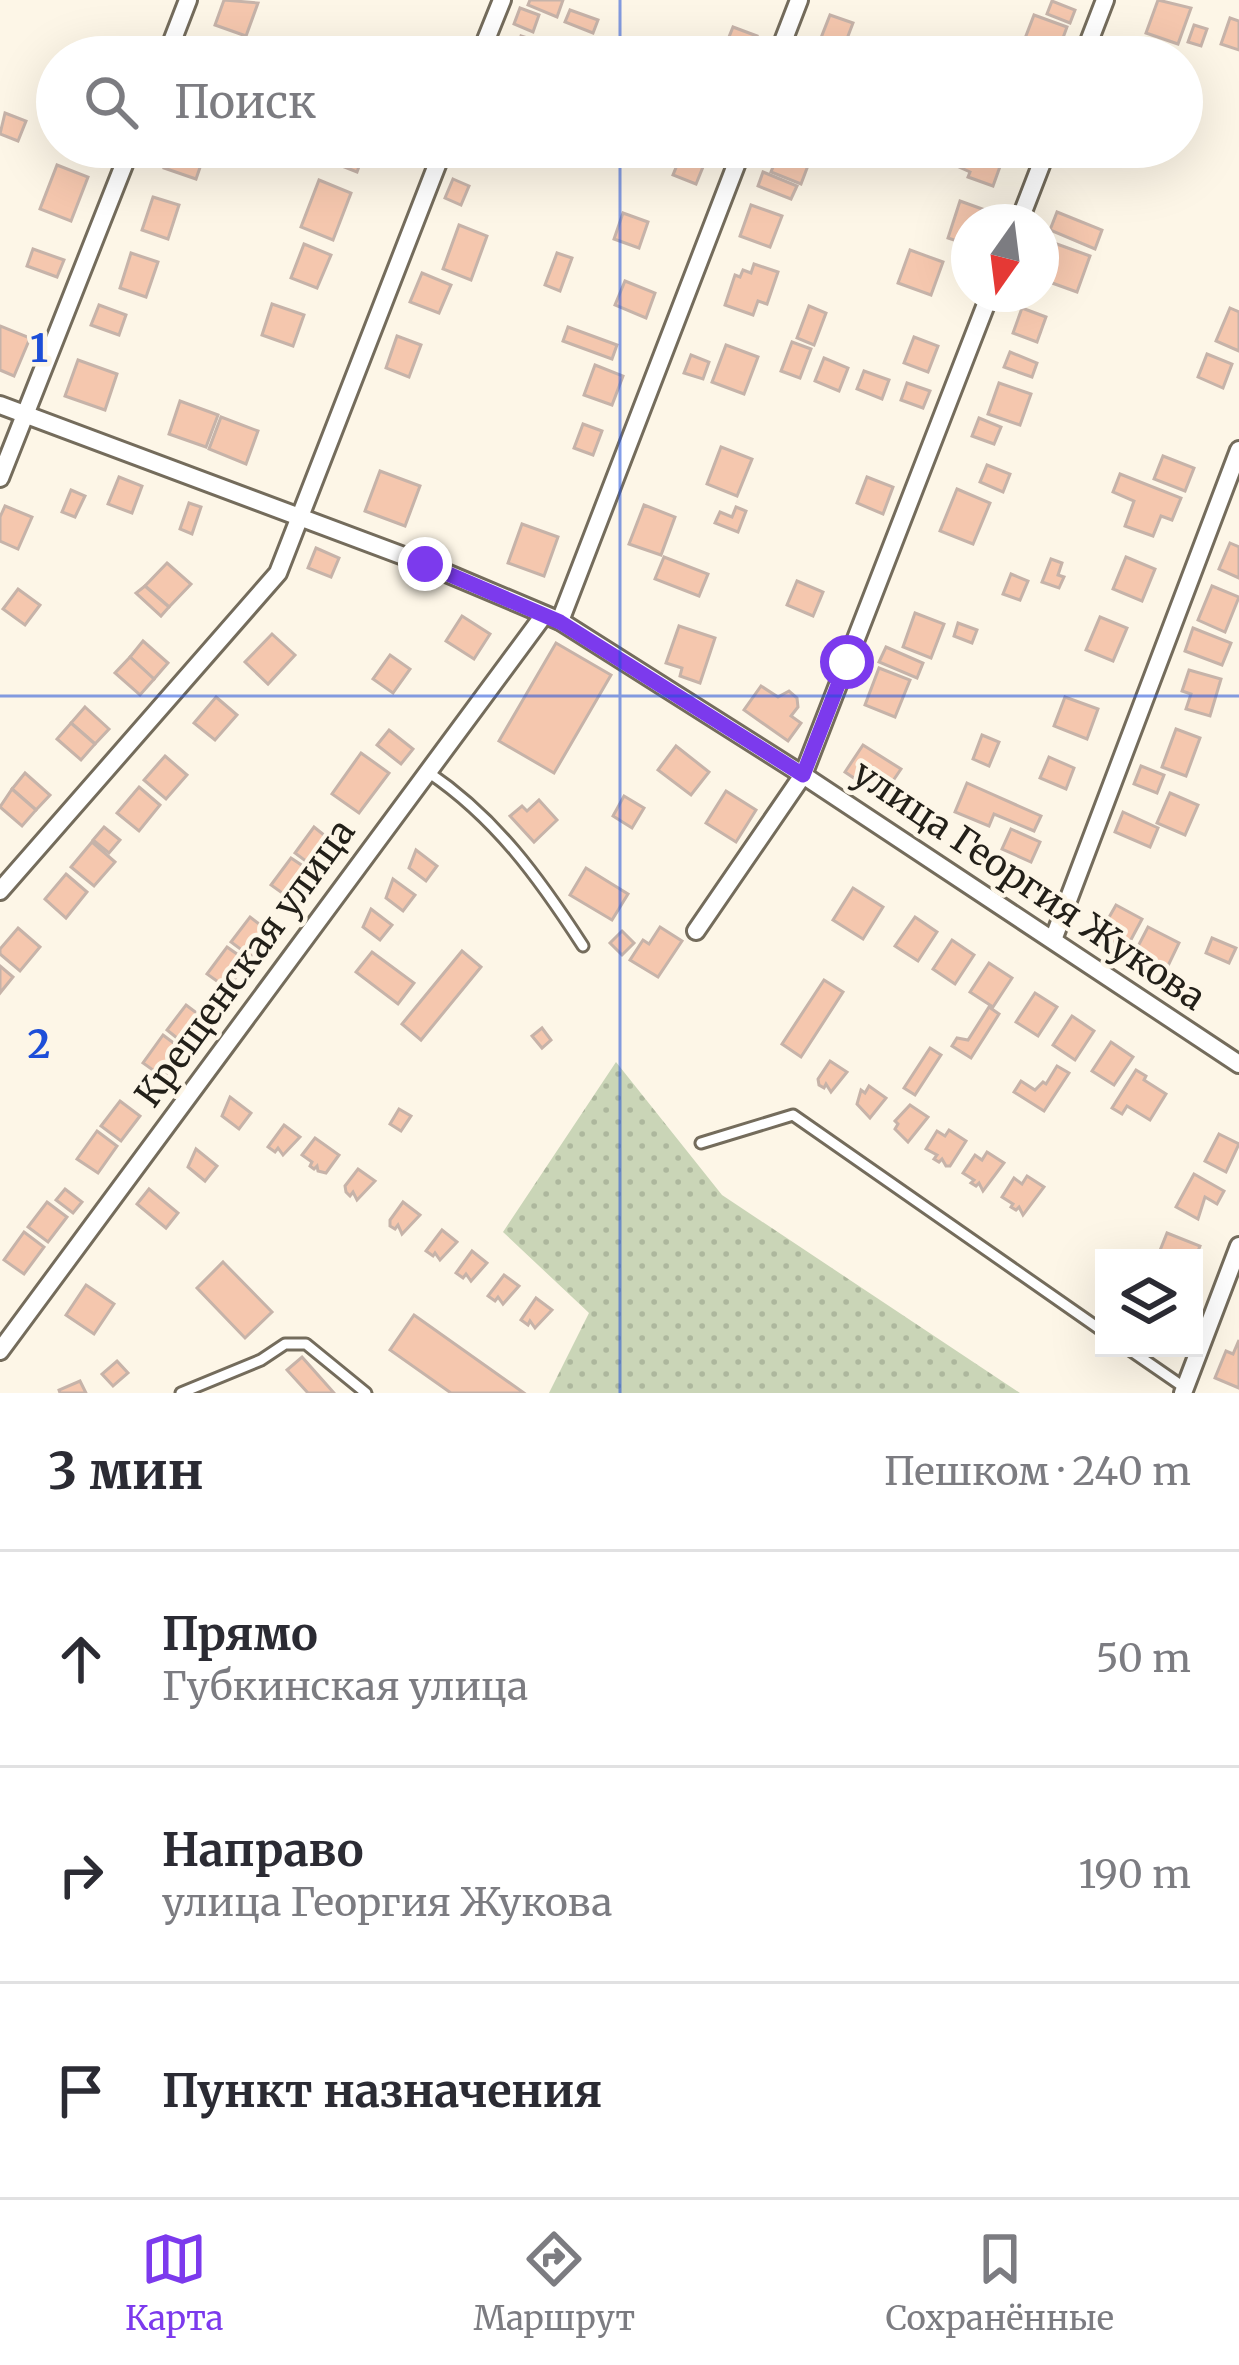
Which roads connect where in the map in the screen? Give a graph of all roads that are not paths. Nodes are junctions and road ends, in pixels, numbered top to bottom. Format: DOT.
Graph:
graph roads {
  1 [pos="188,0"];
  2 [pos="502,0"];
  3 [pos="800,0"];
  4 [pos="1105,0"];
  5 [pos="174,36"];
  6 [pos="487,36"];
  7 [pos="785,36"];
  8 [pos="1091,36"];
  9 [pos="123,168"];
  10 [pos="436,168"];
  11 [pos="734,168"];
  12 [pos="1040,168"];
  13 [pos="1025,204"];
  14 [pos="984,312"];
  15 [pos="0,405"];
  16 [pos="27,415"];
  17 [pos="1239,450"];
  18 [pos="0,478"];
  19 [pos="299,517"];
  20 [pos="552,618"];
  21 [pos="428,772"];
  22 [pos="803,775"];
  23 [pos="0,891"];
  24 [pos="696,931"];
  25 [pos="1053,940"];
  26 [pos="584,946"];
  27 [pos="1239,1064"];
  28 [pos="701,1143"];
  29 [pos="1239,1246"];
  30 [pos="1095,1326"];
  31 [pos="0,1351"];
  32 [pos="1139,1357"];
  33 [pos="207,1384"];
  34 [pos="1184,1390"];
  35 [pos="181,1393"];
  36 [pos="222,1393"];
  37 [pos="366,1393"];
  1 -- 5 [label="street"];
  2 -- 6 [label="street"];
  3 -- 7 [label="street"];
  4 -- 8 [label="street"];
  9 -- 16 [label="street"];
  10 -- 19 [label="street"];
  11 -- 20 [label="street, Крещенская улица"];
  12 -- 13 [label="street"];
  14 -- 22 [label="street"];
  15 -- 16 [label="street, улица Георгия Жукова"];
  16 -- 18 [label="street"];
  16 -- 19 [label="street, улица Георгия Жукова"];
  17 -- 25 [label="street"];
  19 -- 20 [label="street, улица Георгия Жукова"];
  19 -- 23 [label="street"];
  20 -- 21 [label="street, Крещенская улица"];
  20 -- 22 [label="street, улица Георгия Жукова"];
  21 -- 26 [label="lane"];
  21 -- 31 [label="street, Крещенская улица"];
  22 -- 24 [label="street"];
  22 -- 25 [label="street, улица Георгия Жукова"];
  25 -- 27 [label="street, улица Георгия Жукова"];
  28 -- 30 [label="lane"];
  29 -- 34 [label="street"];
  32 -- 34 [label="lane"];
  33 -- 35 [label="lane"];
  33 -- 36 [label="lane"];
  33 -- 37 [label="lane"];
}
